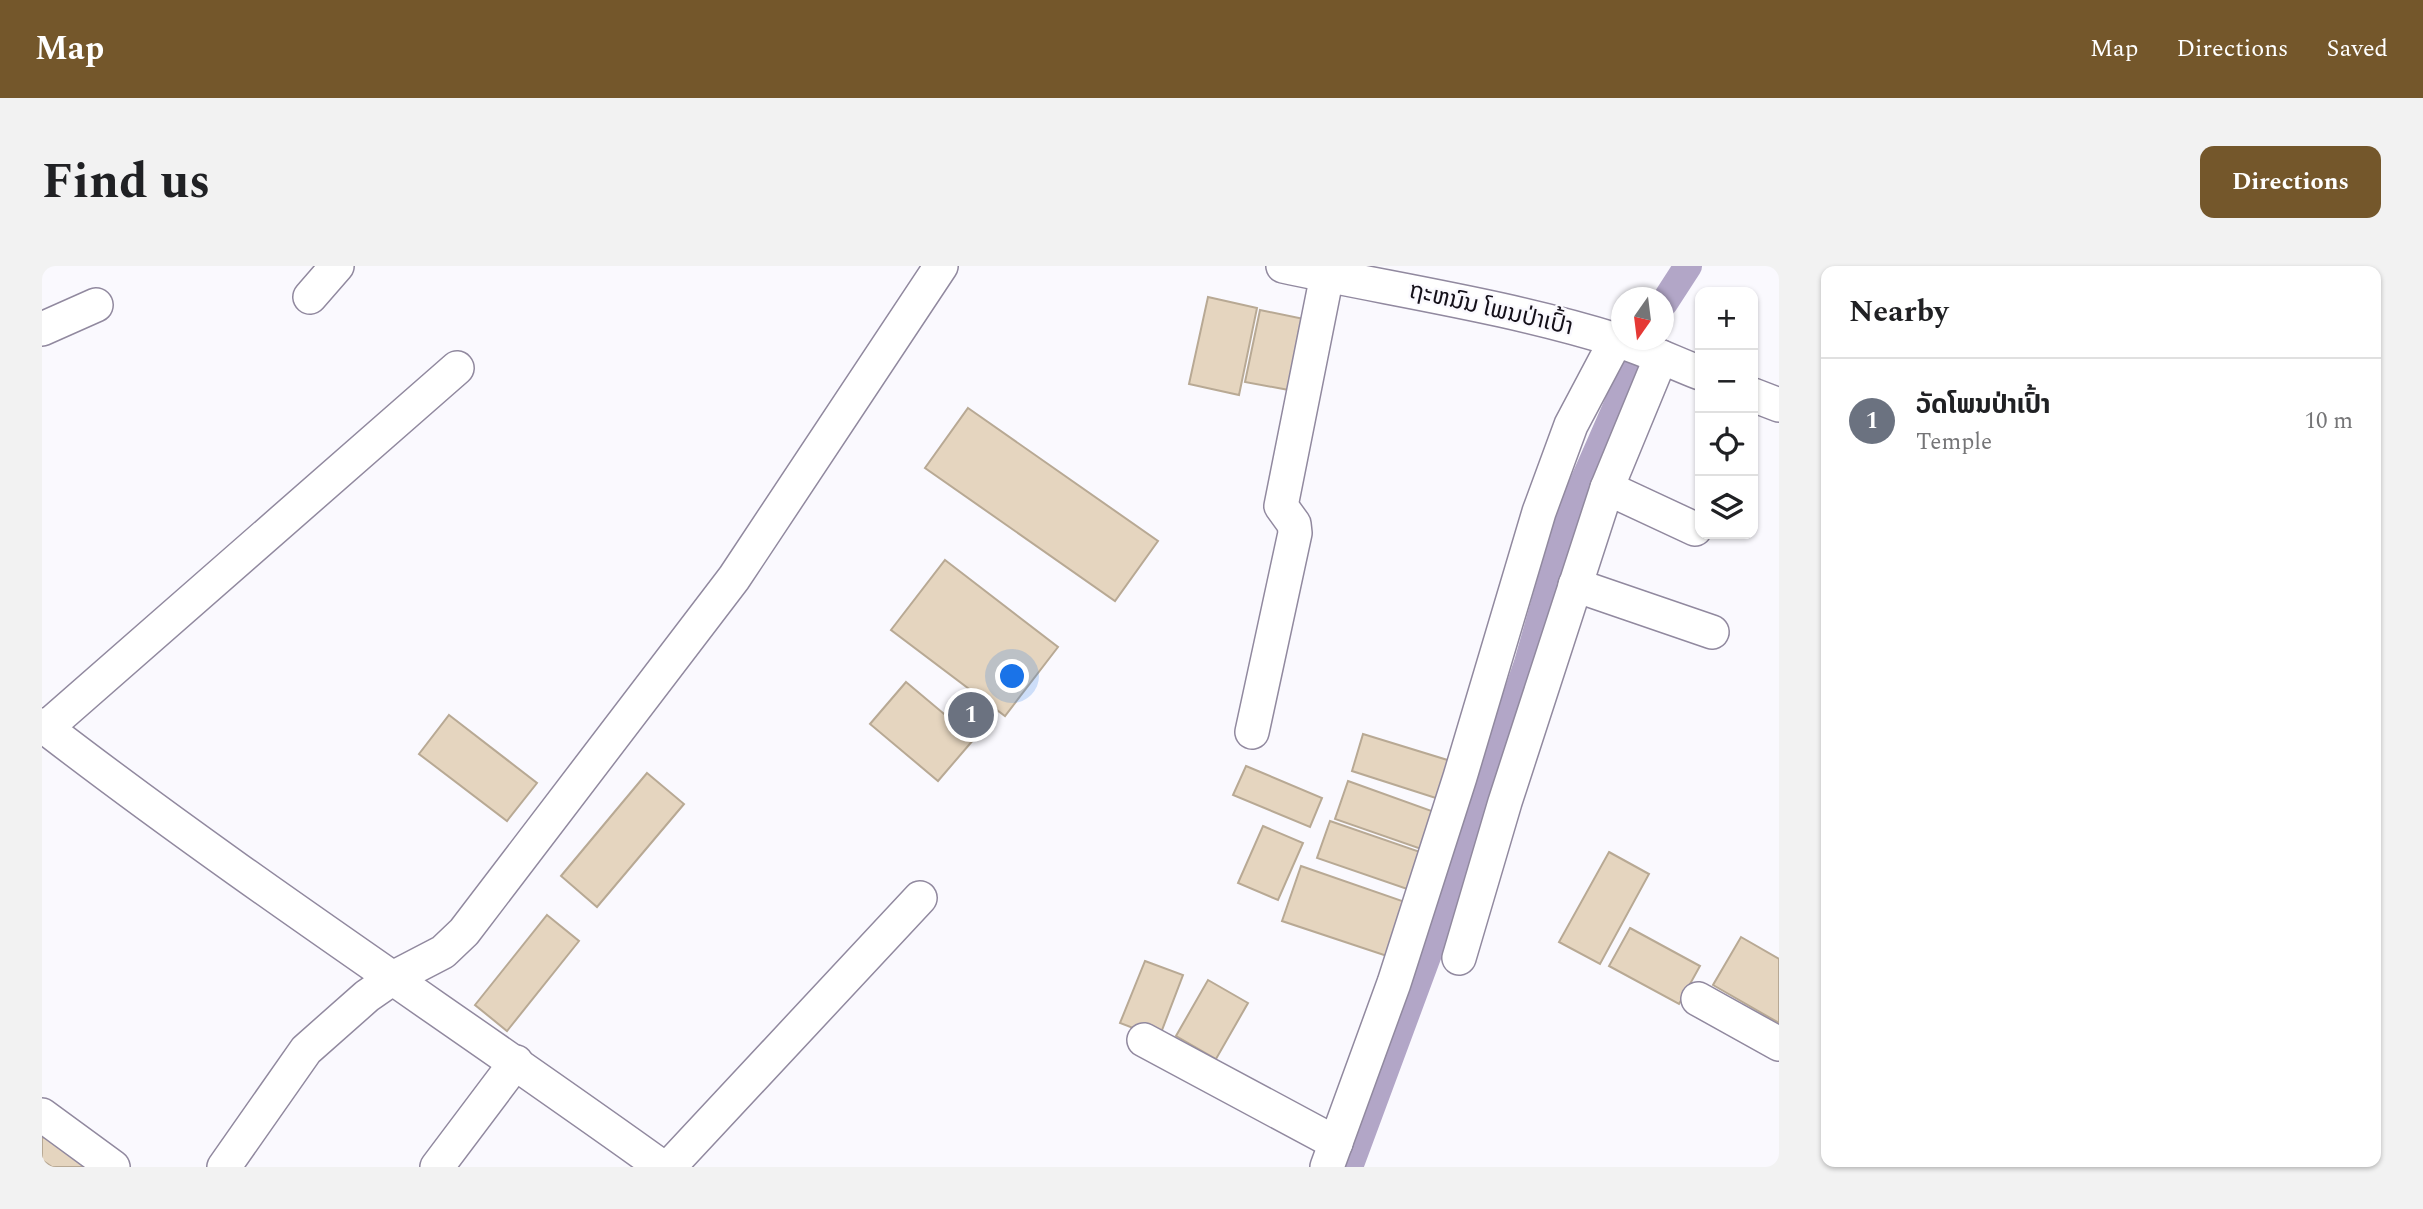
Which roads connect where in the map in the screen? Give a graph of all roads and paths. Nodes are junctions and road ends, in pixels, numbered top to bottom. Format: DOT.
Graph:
graph roads {
  1 [pos="337,266"];
  2 [pos="941,266"];
  3 [pos="1304,269"];
  4 [pos="310,297"];
  5 [pos="96,304"];
  6 [pos="42,329"];
  7 [pos="1611,339"];
  8 [pos="1611,349"];
  9 [pos="1643,350"];
  10 [pos="1656,355"];
  11 [pos="457,368"];
  12 [pos="1695,371"];
  13 [pos="1758,397"];
  14 [pos="1779,405"];
  15 [pos="1607,488"];
  16 [pos="1695,529"];
  17 [pos="1575,585"];
  18 [pos="1712,632"];
  19 [pos="44,726"];
  20 [pos="1252,732"];
  21 [pos="920,898"];
  22 [pos="1459,958"];
  23 [pos="393,978"];
  24 [pos="1698,999"];
  25 [pos="1144,1040"];
  26 [pos="1779,1044"];
  27 [pos="516,1062"];
  28 [pos="42,1115"];
  29 [pos="1332,1155"];
  30 [pos="113,1167"];
  31 [pos="224,1167"];
  32 [pos="437,1167"];
  33 [pos="662,1167"];
  34 [pos="669,1167"];
  1 -- 4 [label="street"];
  2 -- 23 [label="street"];
  3 -- 7 [label="street, ຖະຫນົນ ໂພນປ່າເປົ້າ"];
  3 -- 20 [label="street"];
  5 -- 6 [label="street"];
  8 -- 29 [label="street"];
  9 -- 10 [label="street, ຖະຫນົນ ໂພນປ່າເປົ້າ"];
  10 -- 12 [label="street, ຖະຫນົນ ໂພນປ່າເປົ້າ"];
  10 -- 15 [label="street"];
  11 -- 19 [label="street"];
  13 -- 14 [label="street"];
  15 -- 16 [label="street"];
  15 -- 17 [label="street"];
  17 -- 18 [label="street"];
  17 -- 22 [label="street"];
  19 -- 23 [label="street"];
  21 -- 34 [label="street"];
  23 -- 27 [label="street"];
  23 -- 31 [label="street"];
  24 -- 26 [label="street"];
  25 -- 29 [label="street"];
  27 -- 32 [label="street"];
  27 -- 33 [label="street"];
  28 -- 30 [label="street"];
}
